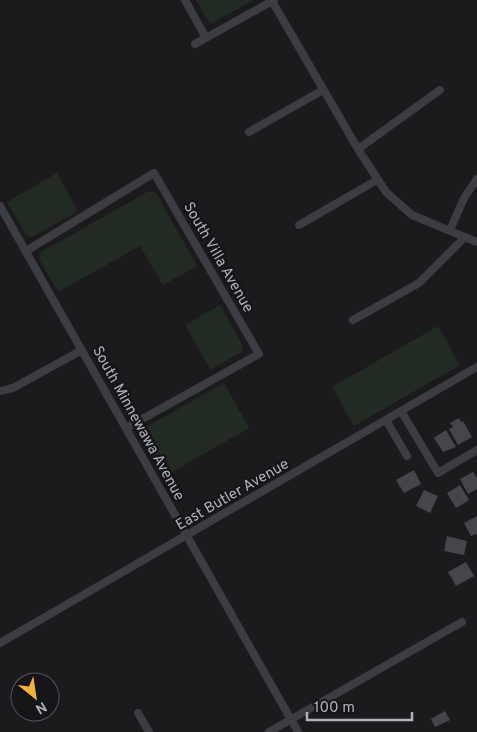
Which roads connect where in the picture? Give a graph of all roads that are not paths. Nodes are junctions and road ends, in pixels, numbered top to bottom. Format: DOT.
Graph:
graph roads {
  1 [pos="185,0"];
  2 [pos="273,0"];
  3 [pos="206,38"];
  4 [pos="195,44"];
  5 [pos="323,90"];
  6 [pos="440,90"];
  7 [pos="249,132"];
  8 [pos="358,149"];
  9 [pos="477,179"];
  10 [pos="377,180"];
  11 [pos="0,206"];
  12 [pos="299,225"];
  13 [pos="450,230"];
  14 [pos="465,236"];
  15 [pos="477,242"];
  16 [pos="26,252"];
  17 [pos="354,320"];
  18 [pos="82,350"];
  19 [pos="477,367"];
  20 [pos="0,391"];
  21 [pos="401,411"];
  22 [pos="386,420"];
  23 [pos="126,428"];
  24 [pos="477,450"];
  25 [pos="407,456"];
  26 [pos="187,536"];
  27 [pos="462,622"];
  28 [pos="0,643"];
  29 [pos="138,713"];
  30 [pos="291,720"];
  31 [pos="149,732"];
  32 [pos="269,732"];
  33 [pos="298,732"];
  1 -- 3 [label="street"];
  2 -- 3 [label="street"];
  2 -- 5 [label="street"];
  3 -- 4 [label="street"];
  5 -- 7 [label="street"];
  5 -- 8 [label="street"];
  6 -- 8 [label="street"];
  8 -- 10 [label="street"];
  9 -- 13 [label="street"];
  10 -- 12 [label="street"];
  10 -- 13 [label="street"];
  11 -- 16 [label="street, South Minnewawa Avenue"];
  13 -- 14 [label="street"];
  14 -- 15 [label="street"];
  14 -- 17 [label="street"];
  16 -- 18 [label="street, South Minnewawa Avenue"];
  16 -- 23 [label="street, South Villa Avenue"];
  18 -- 20 [label="street"];
  18 -- 23 [label="street, South Minnewawa Avenue"];
  19 -- 21 [label="street, East Butler Avenue"];
  21 -- 22 [label="street, East Butler Avenue"];
  21 -- 24 [label="street"];
  22 -- 25 [label="street"];
  22 -- 26 [label="street, East Butler Avenue"];
  23 -- 26 [label="street, South Minnewawa Avenue"];
  26 -- 28 [label="street, East Butler Avenue"];
  26 -- 30 [label="street, South Minnewawa Avenue"];
  27 -- 30 [label="street"];
  29 -- 31 [label="street"];
  30 -- 32 [label="street"];
  30 -- 33 [label="street, South Minnewawa Avenue"];
}
